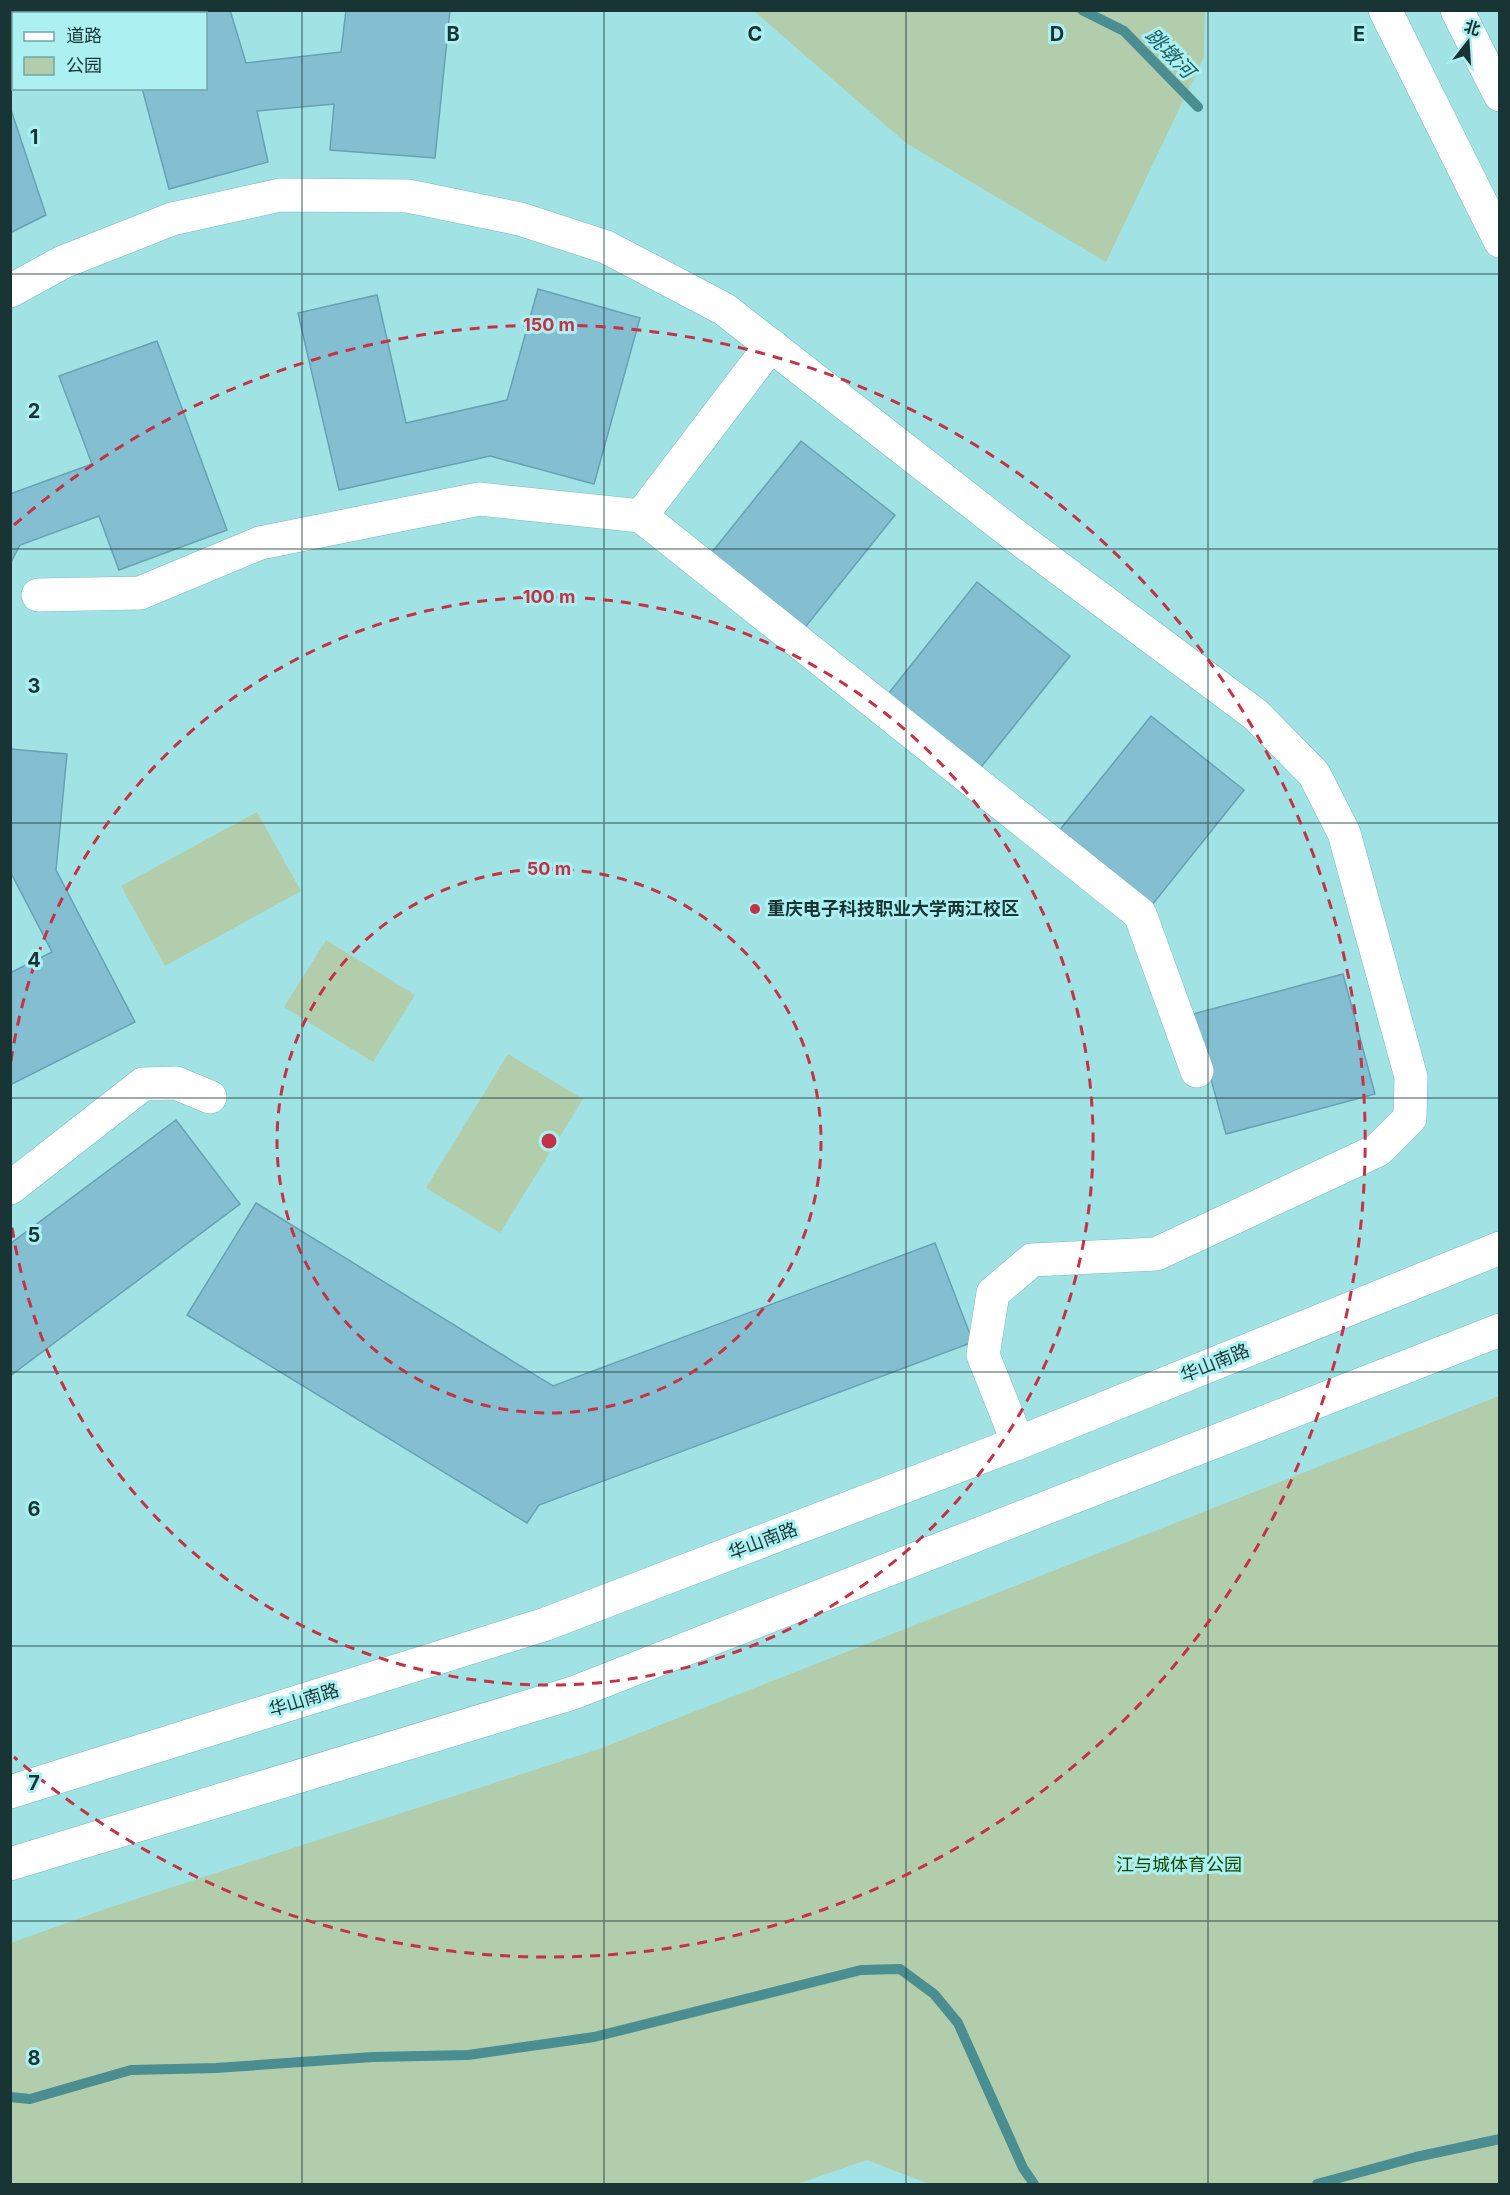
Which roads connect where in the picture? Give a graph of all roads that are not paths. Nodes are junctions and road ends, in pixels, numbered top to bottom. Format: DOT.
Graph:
graph roads {
  1 [pos="1384,10"];
  2 [pos="1457,10"];
  3 [pos="1500,95"];
  4 [pos="1500,241"];
  5 [pos="10,291"];
  6 [pos="771,345"];
  7 [pos="641,516"];
  8 [pos="38,595"];
  9 [pos="1197,1071"];
  10 [pos="210,1097"];
  11 [pos="10,1188"];
  12 [pos="1500,1248"];
  13 [pos="1500,1330"];
  14 [pos="1018,1443"];
  15 [pos="10,1791"];
  16 [pos="10,1864"];
  1 -- 4 [label="main road"];
  2 -- 3 [label="main road"];
  5 -- 6 [label="main road"];
  6 -- 7 [label="main road"];
  6 -- 14 [label="main road"];
  7 -- 8 [label="main road"];
  7 -- 9 [label="main road"];
  10 -- 11 [label="main road"];
  12 -- 14 [label="main road, 华山南路"];
  13 -- 16 [label="main road"];
  14 -- 15 [label="main road, 华山南路"];
}
